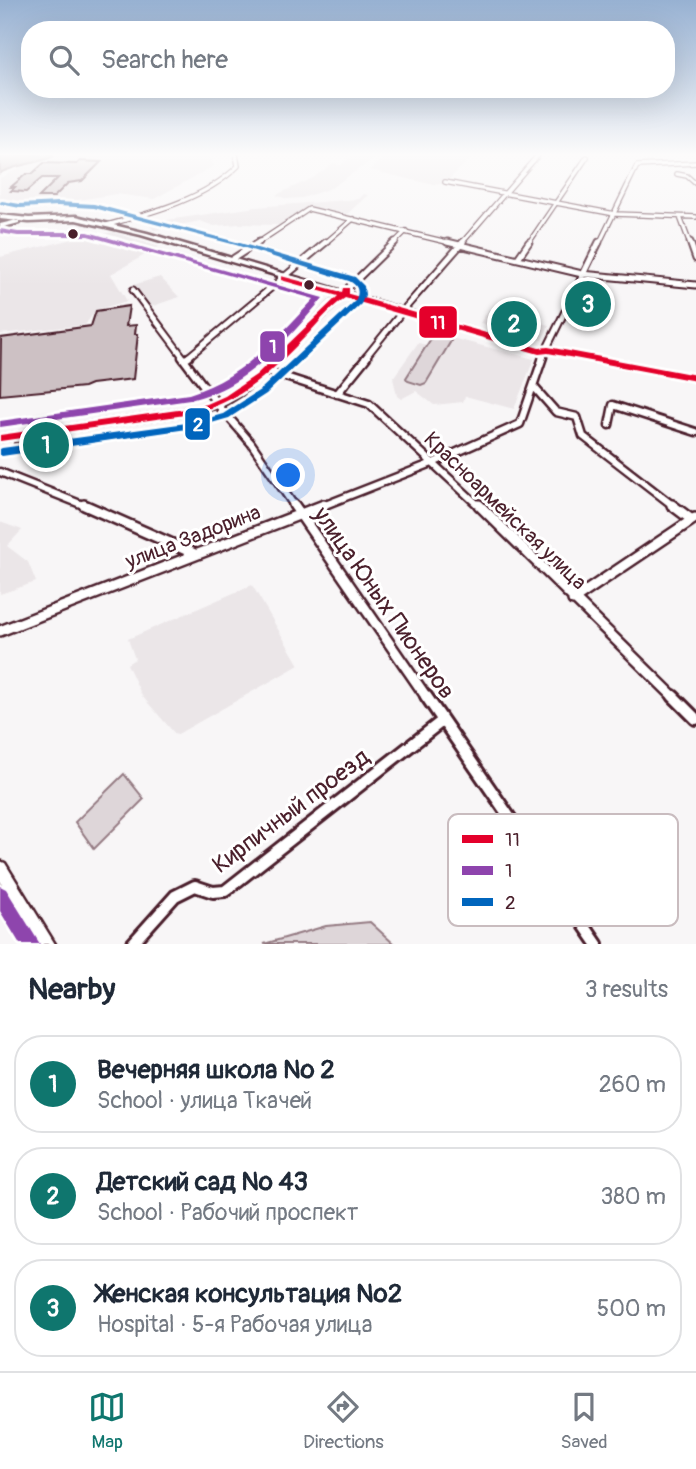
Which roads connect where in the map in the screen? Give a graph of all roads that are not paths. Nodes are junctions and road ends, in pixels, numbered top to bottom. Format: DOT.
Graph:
graph roads {
  1 [pos="181,198"];
  2 [pos="503,198"];
  3 [pos="535,198"];
  4 [pos="560,198"];
  5 [pos="622,198"];
  6 [pos="557,202"];
  7 [pos="615,214"];
  8 [pos="0,217"];
  9 [pos="680,217"];
  10 [pos="696,218"];
  11 [pos="9,219"];
  12 [pos="353,219"];
  13 [pos="29,220"];
  14 [pos="107,225"];
  15 [pos="1,226"];
  16 [pos="406,231"];
  17 [pos="144,235"];
  18 [pos="462,245"];
  19 [pos="234,258"];
  20 [pos="518,258"];
  21 [pos="696,259"];
  22 [pos="582,274"];
  23 [pos="286,276"];
  24 [pos="696,285"];
  25 [pos="133,290"];
  26 [pos="342,292"];
  27 [pos="404,309"];
  28 [pos="548,350"];
  29 [pos="186,359"];
  30 [pos="264,370"];
  31 [pos="696,378"];
  32 [pos="534,387"];
  33 [pos="337,394"];
  34 [pos="218,405"];
  35 [pos="609,425"];
  36 [pos="696,432"];
  37 [pos="1,438"];
  38 [pos="435,462"];
  39 [pos="0,472"];
  40 [pos="299,515"];
  41 [pos="694,519"];
  42 [pos="195,554"];
  43 [pos="573,600"];
  44 [pos="0,631"];
  45 [pos="695,716"];
  46 [pos="442,721"];
  47 [pos="507,814"];
  48 [pos="0,868"];
  49 [pos="584,926"];
  50 [pos="47,944"];
  51 [pos="132,944"];
  52 [pos="597,944"];
  1 -- 14 [label="street"];
  2 -- 18 [label="street"];
  3 -- 6 [label="street"];
  4 -- 6 [label="street"];
  5 -- 7 [label="street, улица Задорина"];
  6 -- 7 [label="street"];
  6 -- 20 [label="street"];
  7 -- 9 [label="street"];
  7 -- 22 [label="street, улица Задорина"];
  8 -- 11 [label="street"];
  9 -- 10 [label="street"];
  9 -- 21 [label="street"];
  11 -- 13 [label="street"];
  11 -- 15 [label="street"];
  12 -- 16 [label="street"];
  12 -- 19 [label="street"];
  12 -- 23 [label="street"];
  13 -- 14 [label="street"];
  13 -- 15 [label="street"];
  14 -- 17 [label="street"];
  16 -- 18 [label="street"];
  16 -- 26 [label="street"];
  17 -- 19 [label="street"];
  17 -- 23 [label="street"];
  18 -- 20 [label="street"];
  18 -- 27 [label="street"];
  19 -- 23 [label="street"];
  20 -- 22 [label="street"];
  22 -- 24 [label="street"];
  22 -- 28 [label="street, улица Задорина"];
  23 -- 26 [label="street"];
  23 -- 29 [label="street"];
  25 -- 29 [label="street, улица Юных Пионеров"];
  26 -- 27 [label="street"];
  26 -- 30 [label="street"];
  27 -- 28 [label="street"];
  27 -- 33 [label="street"];
  28 -- 31 [label="street"];
  28 -- 32 [label="street, улица Задорина"];
  29 -- 34 [label="street, улица Юных Пионеров"];
  30 -- 33 [label="street, Красноармейская улица"];
  30 -- 34 [label="street"];
  32 -- 38 [label="street, улица Задорина"];
  32 -- 41 [label="street"];
  33 -- 38 [label="street, Красноармейская улица"];
  34 -- 37 [label="street"];
  34 -- 40 [label="street, улица Юных Пионеров"];
  35 -- 36 [label="street"];
  38 -- 40 [label="street, улица Задорина"];
  38 -- 43 [label="street, Красноармейская улица"];
  39 -- 42 [label="street"];
  40 -- 42 [label="street, улица Задорина"];
  40 -- 46 [label="street, улица Юных Пионеров"];
  41 -- 43 [label="street"];
  42 -- 44 [label="street, улица Задорина"];
  43 -- 45 [label="street, Красноармейская улица"];
  46 -- 47 [label="street, улица Юных Пионеров"];
  46 -- 51 [label="street, Кирпичный проезд"];
  48 -- 50 [label="street"];
  49 -- 52 [label="street, улица Юных Пионеров"];
}
